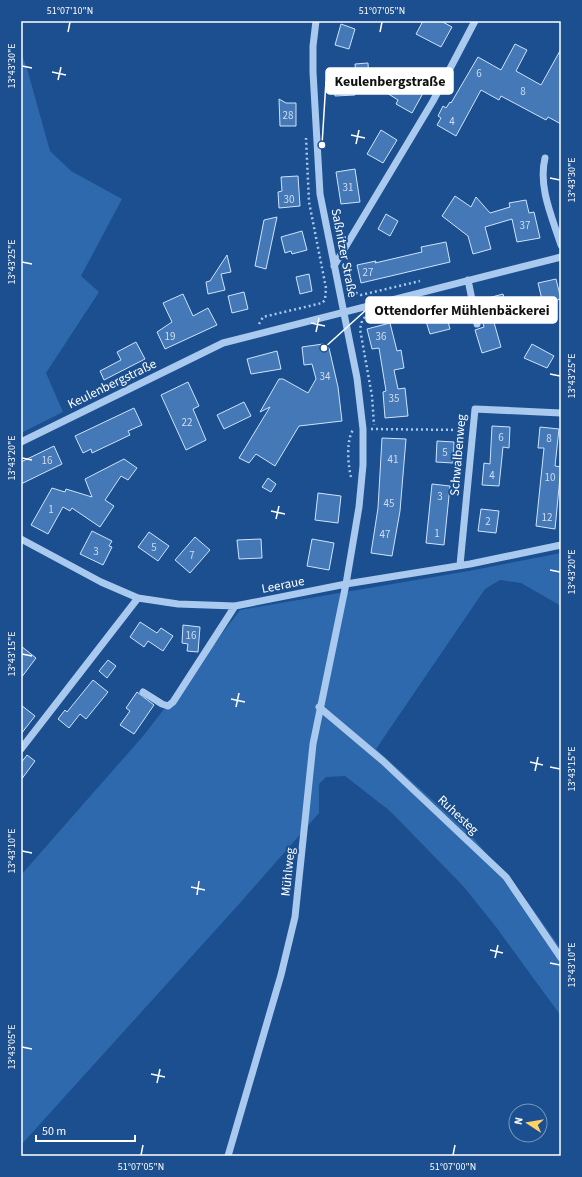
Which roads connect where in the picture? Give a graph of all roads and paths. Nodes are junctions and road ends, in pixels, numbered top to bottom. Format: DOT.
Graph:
graph roads {
  1 [pos="316,21"];
  2 [pos="475,21"];
  3 [pos="315,120"];
  4 [pos="545,158"];
  5 [pos="561,245"];
  6 [pos="561,257"];
  7 [pos="334,266"];
  8 [pos="468,280"];
  9 [pos="343,312"];
  10 [pos="478,324"];
  11 [pos="253,335"];
  12 [pos="561,413"];
  13 [pos="354,429"];
  14 [pos="363,429"];
  15 [pos="473,431"];
  16 [pos="21,442"];
  17 [pos="351,483"];
  18 [pos="21,539"];
  19 [pos="561,545"];
  20 [pos="460,565"];
  21 [pos="346,584"];
  22 [pos="138,598"];
  23 [pos="235,606"];
  24 [pos="142,692"];
  25 [pos="319,708"];
  26 [pos="21,749"];
  27 [pos="561,958"];
  28 [pos="228,1156"];
  1 -- 3 [label="street, Saßnitzer Straße"];
  2 -- 7 [label="street"];
  3 -- 7 [label="street, Saßnitzer Straße"];
  3 -- 11 [label="path"];
  4 -- 5 [label="street"];
  6 -- 8 [label="street, Keulenbergstraße"];
  7 -- 9 [label="street, Saßnitzer Straße"];
  8 -- 9 [label="street, Keulenbergstraße"];
  8 -- 10 [label="street"];
  9 -- 11 [label="street, Keulenbergstraße"];
  9 -- 14 [label="street, Saßnitzer Straße"];
  11 -- 16 [label="street, Keulenbergstraße"];
  12 -- 15 [label="street, Schwalbenweg"];
  13 -- 17 [label="path"];
  14 -- 15 [label="path"];
  14 -- 21 [label="street, Saßnitzer Straße"];
  15 -- 20 [label="street, Schwalbenweg"];
  18 -- 22 [label="street, Leeraue"];
  19 -- 20 [label="street, Leeraue"];
  20 -- 21 [label="street, Leeraue"];
  21 -- 23 [label="street, Leeraue"];
  21 -- 25 [label="street, Mühlweg"];
  22 -- 23 [label="street, Leeraue"];
  22 -- 26 [label="street"];
  23 -- 24 [label="street"];
  25 -- 27 [label="street, Ruhesteg"];
  25 -- 28 [label="street, Mühlweg"];
}
